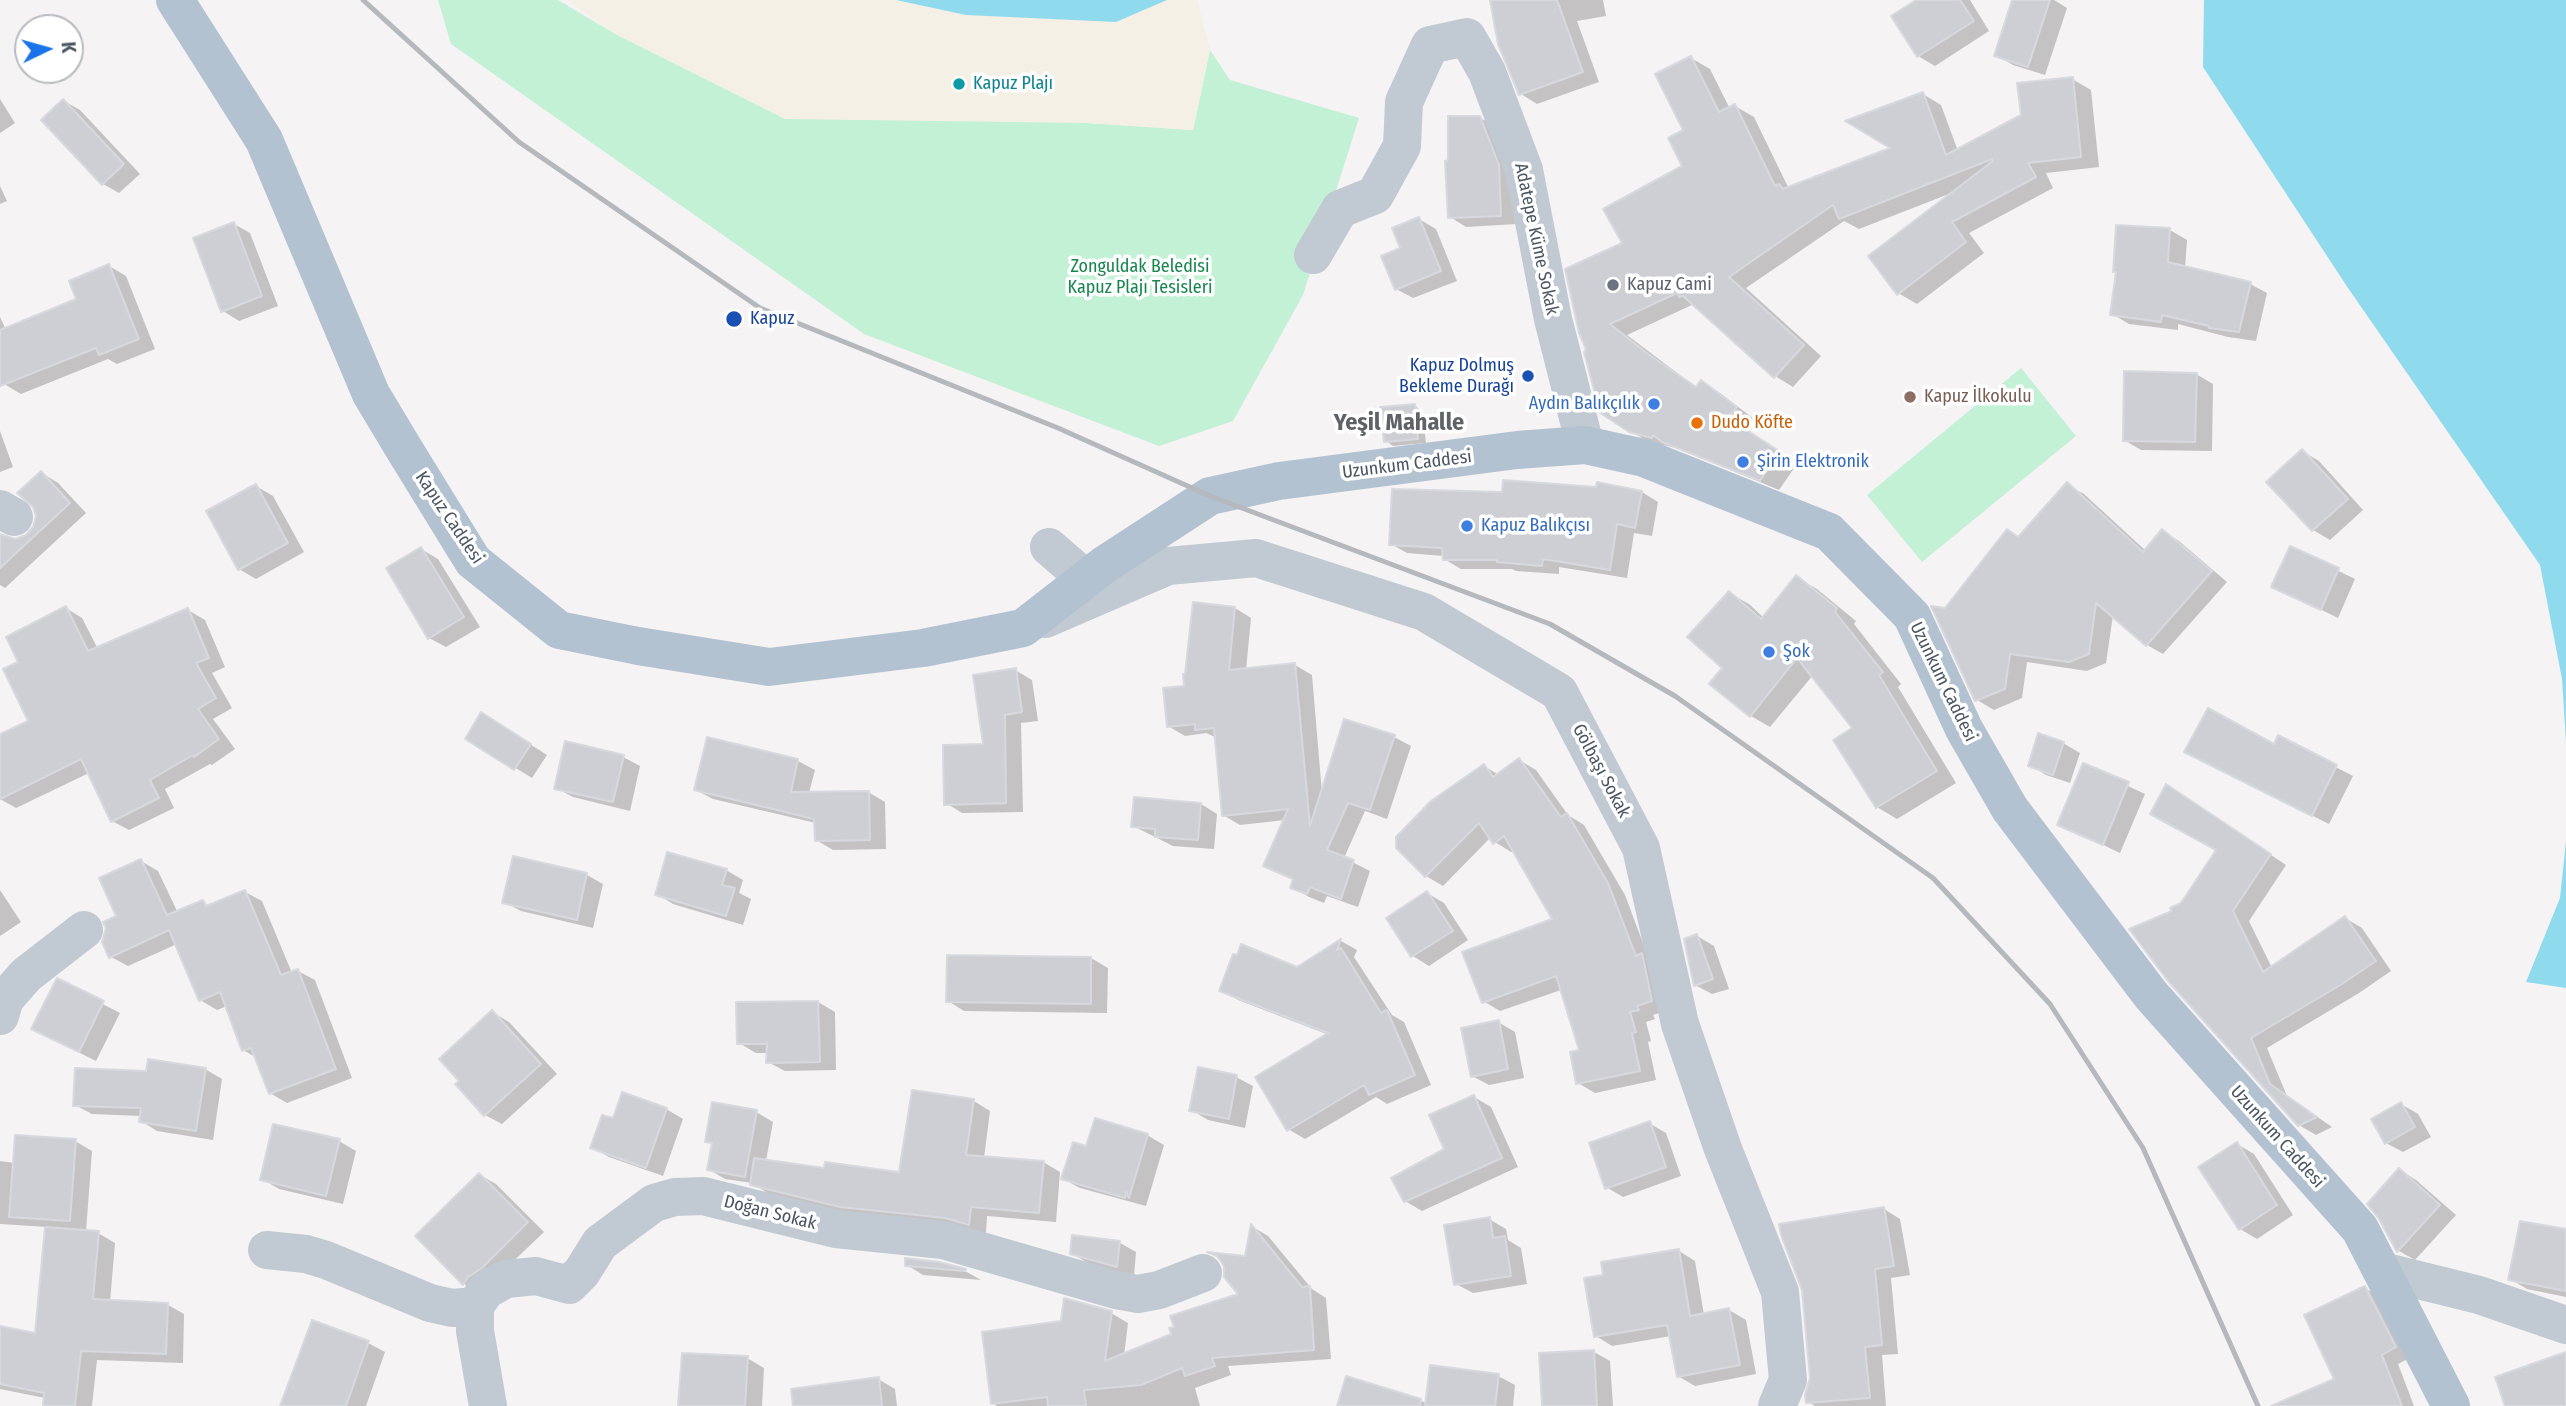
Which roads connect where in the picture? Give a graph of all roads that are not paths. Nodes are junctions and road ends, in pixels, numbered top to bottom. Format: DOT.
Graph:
graph roads {
  1 [pos="176,0"];
  2 [pos="1313,255"];
  3 [pos="1585,445"];
  4 [pos="1049,547"];
  5 [pos="1086,579"];
  6 [pos="1023,628"];
  7 [pos="84,930"];
  8 [pos="2,1004"];
  9 [pos="267,1250"];
  10 [pos="1203,1272"];
  11 [pos="2382,1272"];
  12 [pos="475,1306"];
  13 [pos="2566,1325"];
  14 [pos="488,1406"];
  15 [pos="1777,1406"];
  16 [pos="2451,1406"];
  1 -- 6 [label="main road, Kapuz Caddesi"];
  2 -- 3 [label="street, Adatepe Küme Sokak"];
  3 -- 5 [label="main road, Uzunkum Caddesi"];
  3 -- 11 [label="main road, Uzunkum Caddesi"];
  4 -- 5 [label="street"];
  5 -- 6 [label="main road, Uzunkum Caddesi"];
  6 -- 15 [label="street, Gölbaşı Sokak"];
  7 -- 8 [label="street"];
  9 -- 12 [label="street"];
  10 -- 12 [label="street, Doğan Sokak"];
  11 -- 13 [label="street"];
  11 -- 16 [label="main road, Uzunkum Caddesi"];
  12 -- 14 [label="street"];
}
